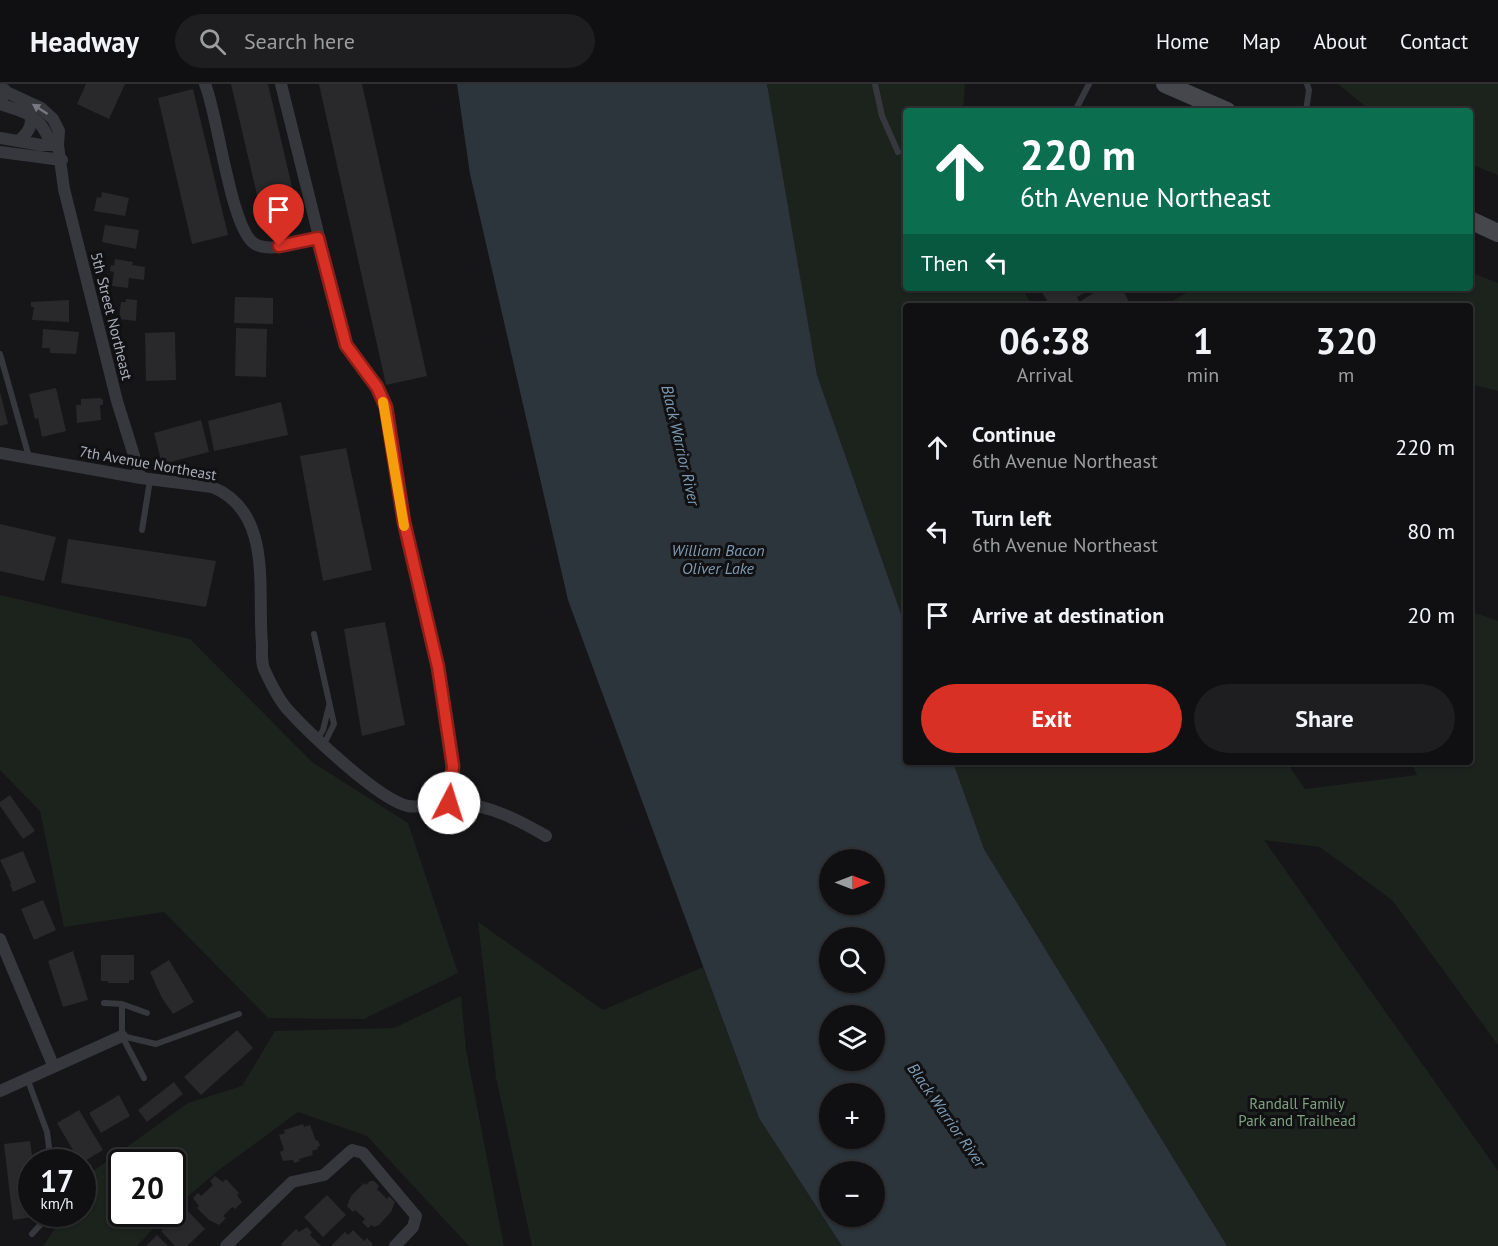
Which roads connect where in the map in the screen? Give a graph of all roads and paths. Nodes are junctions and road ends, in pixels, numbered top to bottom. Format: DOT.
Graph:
graph roads {
  1 [pos="205,84"];
  2 [pos="281,84"];
  3 [pos="875,84"];
  4 [pos="1089,84"];
  5 [pos="1165,84"];
  6 [pos="1307,84"];
  7 [pos="2,89"];
  8 [pos="0,105"];
  9 [pos="1077,108"];
  10 [pos="1220,108"];
  11 [pos="1306,108"];
  12 [pos="31,116"];
  13 [pos="0,138"];
  14 [pos="19,141"];
  15 [pos="58,145"];
  16 [pos="0,152"];
  17 [pos="898,152"];
  18 [pos="62,160"];
  19 [pos="1473,221"];
  20 [pos="1498,232"];
  21 [pos="318,238"];
  22 [pos="0,354"];
  23 [pos="377,387"];
  24 [pos="0,453"];
  25 [pos="29,458"];
  26 [pos="146,479"];
  27 [pos="142,530"];
  28 [pos="314,634"];
  29 [pos="321,741"];
  30 [pos="449,803"];
  31 [pos="546,836"];
  32 [pos="0,939"];
  33 [pos="104,1003"];
  34 [pos="122,1004"];
  35 [pos="147,1013"];
  36 [pos="238,1014"];
  37 [pos="122,1036"];
  38 [pos="53,1065"];
  39 [pos="26,1078"];
  40 [pos="144,1078"];
  41 [pos="0,1090"];
  42 [pos="49,1149"];
  43 [pos="38,1227"];
  44 [pos="32,1234"];
  45 [pos="226,1246"];
  46 [pos="395,1246"];
  1 -- 21 [label="street"];
  2 -- 21 [label="street"];
  3 -- 17 [label="lane"];
  4 -- 9 [label="lane"];
  5 -- 10 [label="main road"];
  6 -- 11 [label="lane"];
  7 -- 8 [label="street"];
  15 -- 7 [label="street, 5th Street Northeast, one-way"];
  8 -- 12 [label="street"];
  12 -- 14 [label="street"];
  12 -- 15 [label="street"];
  13 -- 14 [label="street"];
  14 -- 15 [label="street"];
  15 -- 18 [label="street, 5th Street Northeast"];
  16 -- 18 [label="street"];
  18 -- 26 [label="street, 5th Street Northeast"];
  19 -- 20 [label="main road"];
  21 -- 23 [label="street"];
  22 -- 25 [label="lane"];
  23 -- 30 [label="lane"];
  24 -- 25 [label="street, 7th Avenue Northeast"];
  25 -- 26 [label="street, 7th Avenue Northeast"];
  26 -- 27 [label="lane"];
  26 -- 29 [label="street, 7th Avenue Northeast"];
  28 -- 29 [label="lane"];
  29 -- 30 [label="street, 7th Avenue Northeast"];
  30 -- 31 [label="street, 7th Avenue Northeast"];
  32 -- 38 [label="street"];
  33 -- 34 [label="lane"];
  34 -- 35 [label="lane"];
  34 -- 37 [label="lane"];
  36 -- 37 [label="lane"];
  37 -- 38 [label="street"];
  37 -- 40 [label="lane"];
  38 -- 39 [label="street"];
  39 -- 41 [label="street"];
  39 -- 42 [label="lane"];
  43 -- 44 [label="lane"];
  45 -- 46 [label="street"];
}
